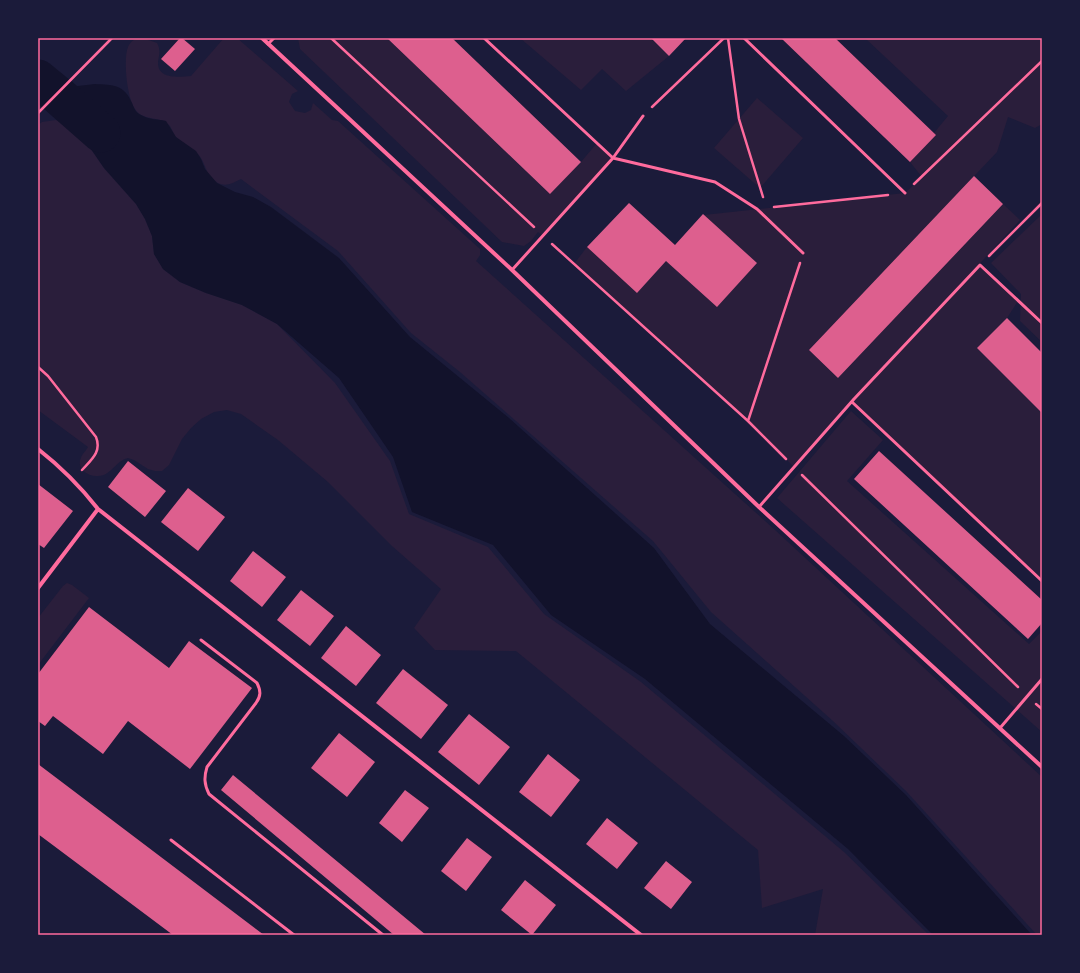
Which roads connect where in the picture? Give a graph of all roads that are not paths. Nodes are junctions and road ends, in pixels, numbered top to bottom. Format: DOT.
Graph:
graph roads {
  1 [pos="262,38"];
  2 [pos="274,38"];
  3 [pos="484,38"];
  4 [pos="744,38"];
  5 [pos="268,44"];
  6 [pos="643,116"];
  7 [pos="613,158"];
  8 [pos="905,193"];
  9 [pos="803,253"];
  10 [pos="512,270"];
  11 [pos="1042,324"];
  12 [pos="852,402"];
  13 [pos="38,449"];
  14 [pos="759,507"];
  15 [pos="98,509"];
  16 [pos="1042,581"];
  17 [pos="38,588"];
  18 [pos="201,640"];
  19 [pos="1042,679"];
  20 [pos="1000,728"];
  21 [pos="1042,767"];
  22 [pos="171,840"];
  23 [pos="294,935"];
  24 [pos="383,935"];
  25 [pos="641,935"];
  1 -- 5 [label="street"];
  2 -- 5 [label="lane"];
  3 -- 7 [label="lane"];
  4 -- 8 [label="lane"];
  5 -- 10 [label="street"];
  6 -- 7 [label="lane"];
  7 -- 9 [label="lane"];
  7 -- 10 [label="lane"];
  10 -- 14 [label="street"];
  11 -- 12 [label="lane"];
  12 -- 14 [label="lane"];
  12 -- 16 [label="lane"];
  13 -- 15 [label="street"];
  14 -- 20 [label="street"];
  15 -- 17 [label="street"];
  15 -- 25 [label="street"];
  18 -- 24 [label="lane"];
  19 -- 20 [label="lane"];
  20 -- 21 [label="street"];
  22 -- 23 [label="lane"];
}
